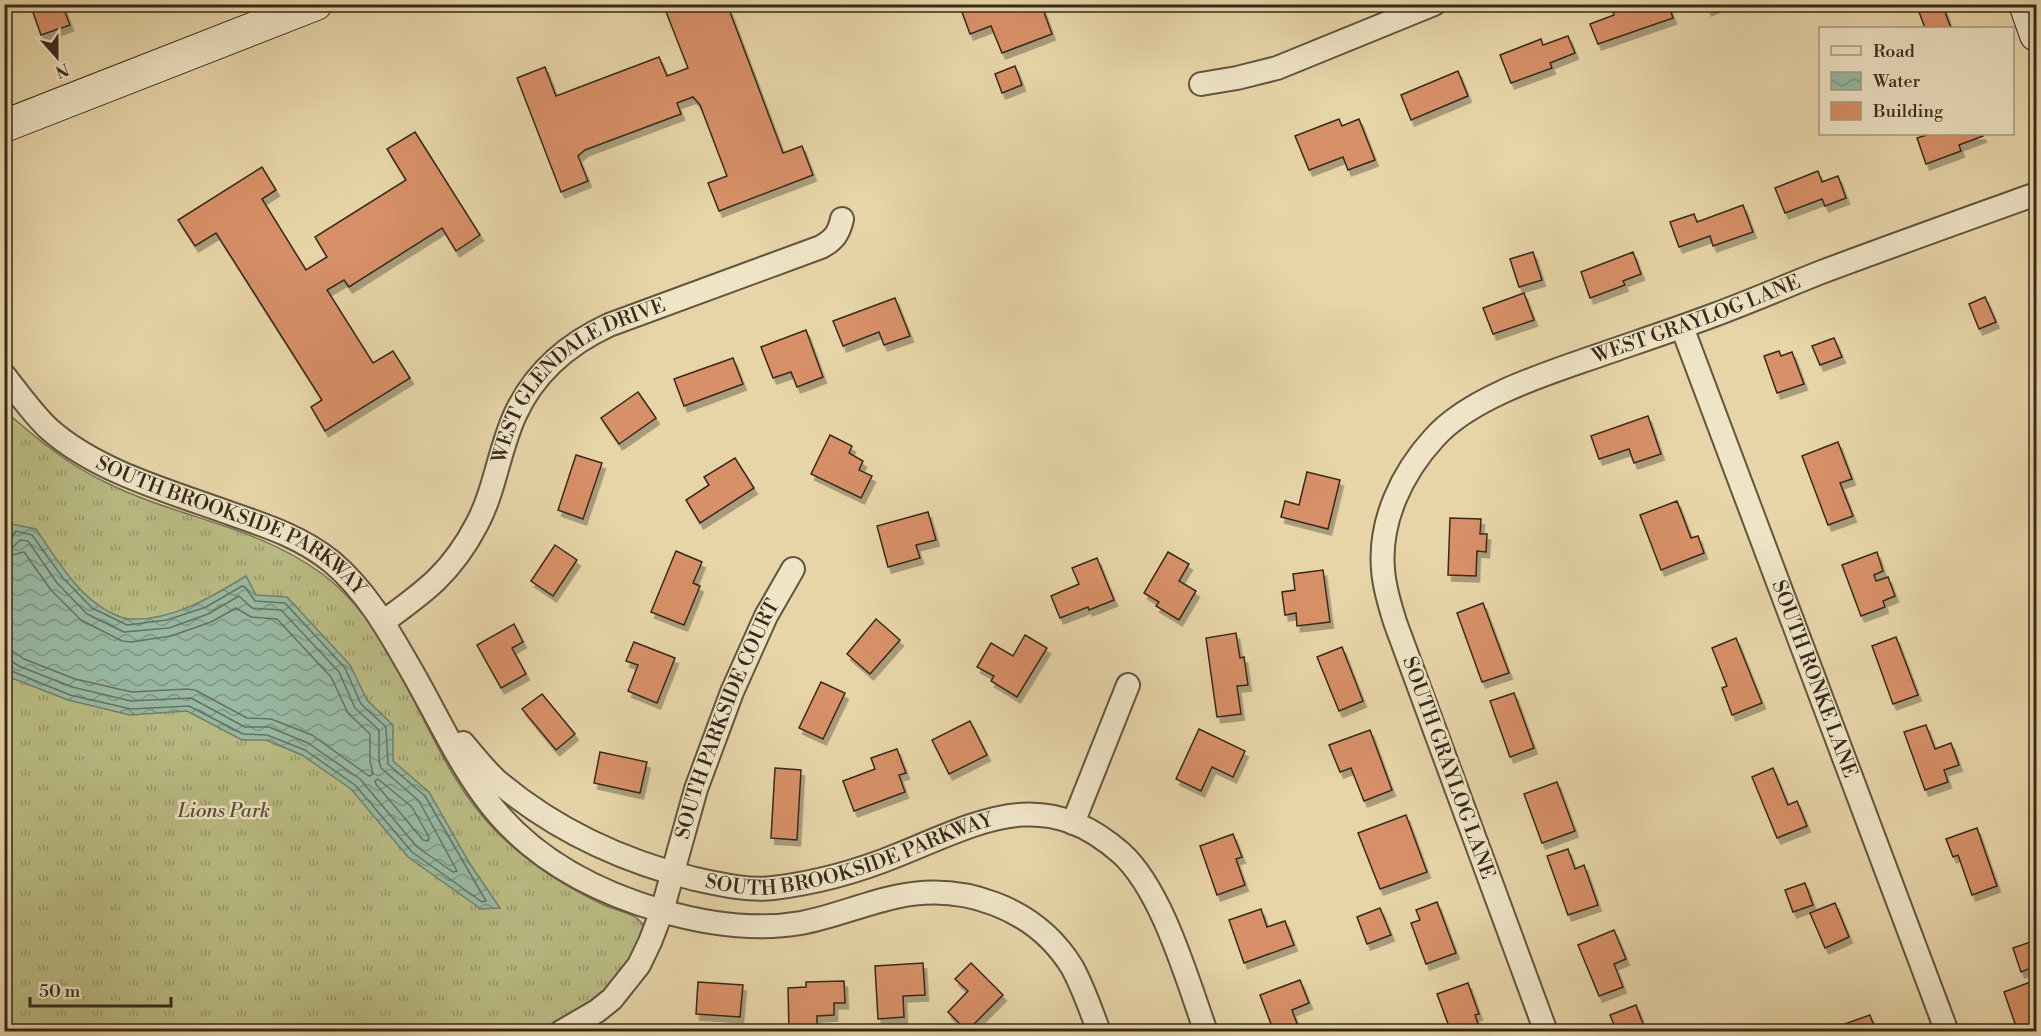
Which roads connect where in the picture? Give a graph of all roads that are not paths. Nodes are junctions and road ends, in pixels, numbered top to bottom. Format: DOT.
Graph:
graph roads {
  1 [pos="316,4"];
  2 [pos="1434,4"];
  3 [pos="2025,4"];
  4 [pos="2037,34"];
  5 [pos="1201,84"];
  6 [pos="4,126"];
  7 [pos="2037,194"];
  8 [pos="842,219"];
  9 [pos="1682,327"];
  10 [pos="4,375"];
  11 [pos="1395,500"];
  12 [pos="793,569"];
  13 [pos="383,622"];
  14 [pos="1128,685"];
  15 [pos="428,700"];
  16 [pos="1073,823"];
  17 [pos="672,873"];
  18 [pos="662,911"];
  19 [pos="561,1032"];
  20 [pos="1099,1032"];
  21 [pos="1206,1032"];
  22 [pos="1546,1032"];
  23 [pos="1947,1032"];
  1 -- 6 [label="main road"];
  2 -- 5 [label="street"];
  3 -- 4 [label="main road"];
  7 -- 9 [label="street, WEST GRAYLOG LANE"];
  8 -- 13 [label="street, WEST GLENDALE DRIVE"];
  9 -- 11 [label="street, WEST GRAYLOG LANE"];
  9 -- 23 [label="street, SOUTH RONKE LANE"];
  10 -- 13 [label="street, SOUTH BROOKSIDE PARKWAY"];
  11 -- 22 [label="street, SOUTH GRAYLOG LANE"];
  12 -- 17 [label="street, SOUTH PARKSIDE COURT"];
  13 -- 15 [label="street, SOUTH BROOKSIDE PARKWAY"];
  14 -- 16 [label="street"];
  15 -- 17 [label="street, SOUTH BROOKSIDE PARKWAY"];
  15 -- 18 [label="street, SOUTH BROOKSIDE PARKWAY"];
  16 -- 17 [label="street, SOUTH BROOKSIDE PARKWAY"];
  16 -- 21 [label="street, SOUTH BROOKSIDE PARKWAY"];
  17 -- 18 [label="street, SOUTH PARKSIDE COURT"];
  18 -- 19 [label="street, SOUTH PARKSIDE COURT"];
  18 -- 20 [label="street, SOUTH BROOKSIDE PARKWAY"];
}
